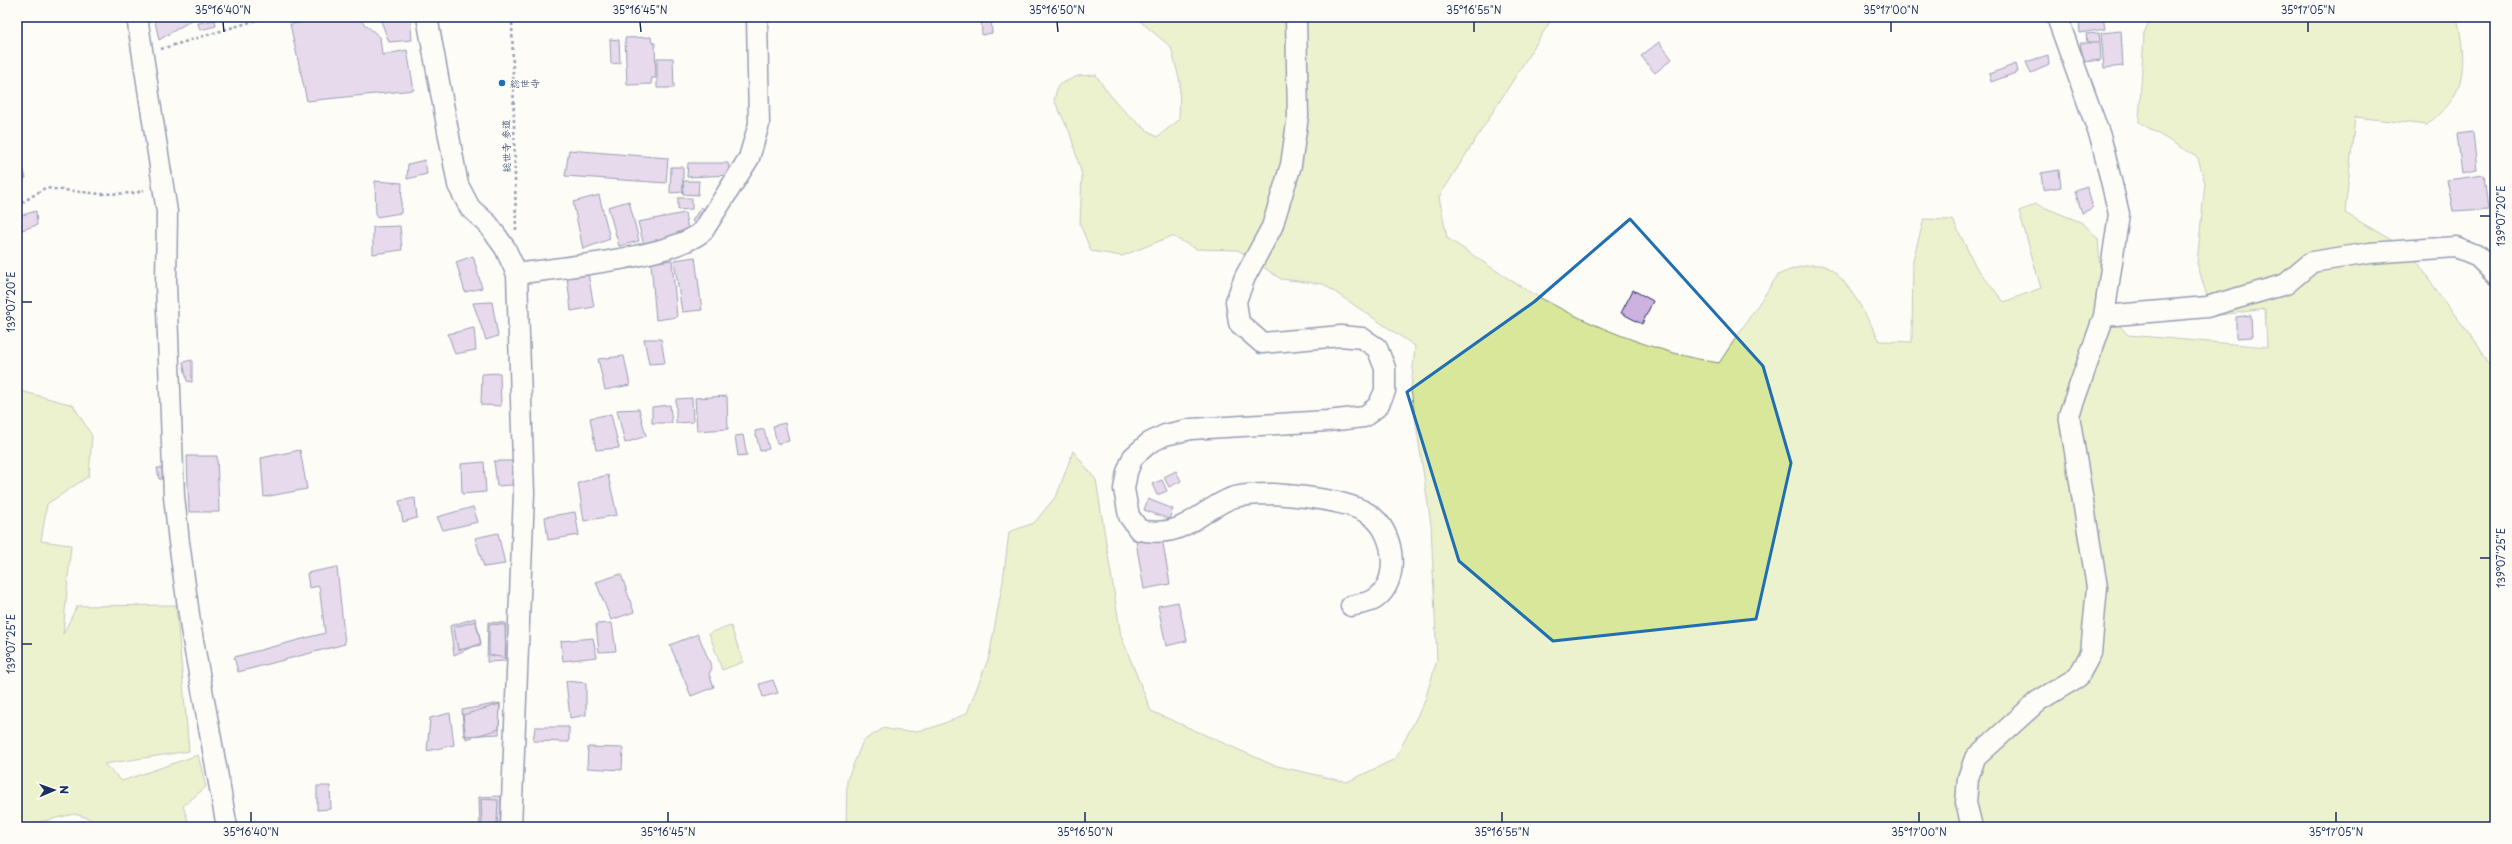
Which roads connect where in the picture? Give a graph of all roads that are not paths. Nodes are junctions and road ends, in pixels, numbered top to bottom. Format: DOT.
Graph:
graph roads {
  1 [pos="138,17"];
  2 [pos="426,17"];
  3 [pos="757,17"];
  4 [pos="1296,17"];
  5 [pos="2057,17"];
  6 [pos="517,274"];
  7 [pos="2495,274"];
  8 [pos="2104,316"];
  9 [pos="1352,606"];
  10 [pos="227,827"];
  11 [pos="511,827"];
  12 [pos="1972,827"];
  1 -- 10 [label="street"];
  2 -- 6 [label="street"];
  3 -- 6 [label="street"];
  4 -- 9 [label="street"];
  5 -- 8 [label="street"];
  6 -- 11 [label="street"];
  7 -- 8 [label="street"];
  8 -- 12 [label="street"];
}
